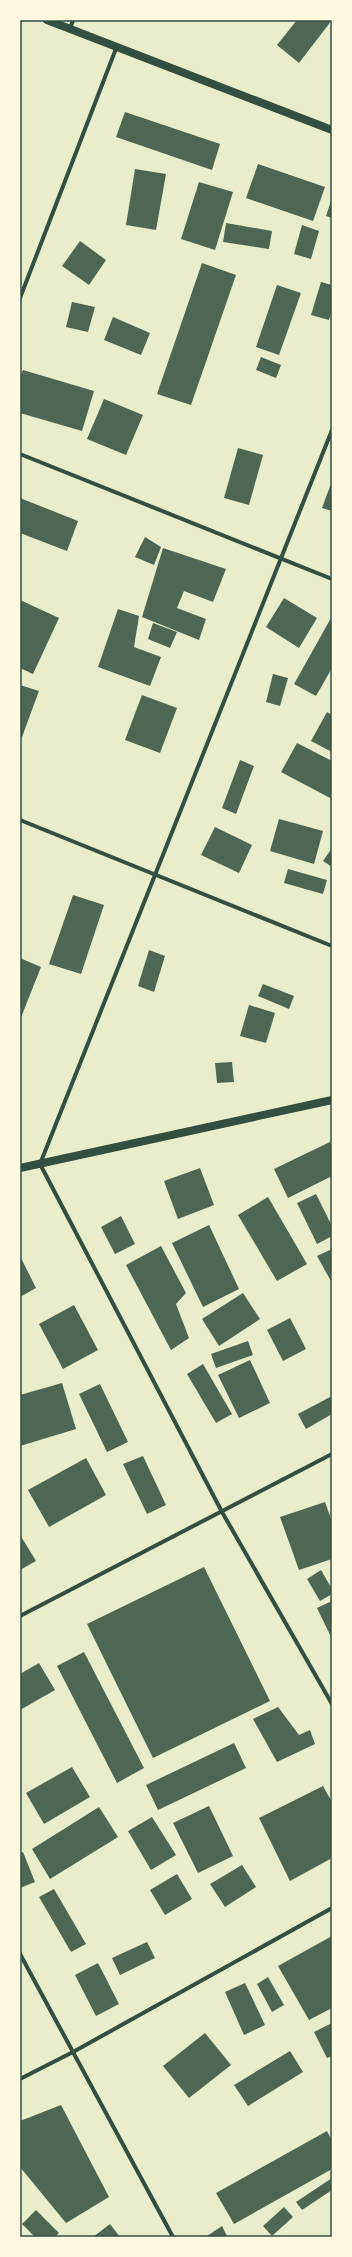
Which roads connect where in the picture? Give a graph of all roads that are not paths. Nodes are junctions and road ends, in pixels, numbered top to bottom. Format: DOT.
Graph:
graph roads {
  1 [pos="47,20"];
  2 [pos="73,20"];
  3 [pos="70,29"];
  4 [pos="117,46"];
  5 [pos="332,130"];
  6 [pos="20,298"];
  7 [pos="332,430"];
  8 [pos="20,454"];
  9 [pos="281,558"];
  10 [pos="332,579"];
  11 [pos="20,820"];
  12 [pos="154,874"];
  13 [pos="332,946"];
  14 [pos="332,1100"];
  15 [pos="40,1164"];
  16 [pos="20,1168"];
  17 [pos="332,1454"];
  18 [pos="222,1512"];
  19 [pos="20,1616"];
  20 [pos="332,1704"];
  21 [pos="332,1908"];
  22 [pos="20,1954"];
  23 [pos="73,2052"];
  24 [pos="20,2079"];
  25 [pos="173,2237"];
  1 -- 3 [label="main road"];
  2 -- 3 [label="street"];
  3 -- 4 [label="main road"];
  4 -- 5 [label="main road"];
  4 -- 6 [label="street"];
  7 -- 9 [label="street"];
  8 -- 9 [label="street"];
  9 -- 10 [label="street"];
  9 -- 12 [label="street"];
  11 -- 12 [label="street"];
  12 -- 13 [label="street"];
  12 -- 15 [label="street"];
  14 -- 15 [label="main road"];
  15 -- 16 [label="main road"];
  15 -- 18 [label="street"];
  17 -- 18 [label="street"];
  18 -- 19 [label="street"];
  18 -- 20 [label="street"];
  21 -- 23 [label="street"];
  22 -- 23 [label="street"];
  23 -- 24 [label="street"];
  23 -- 25 [label="street"];
}
